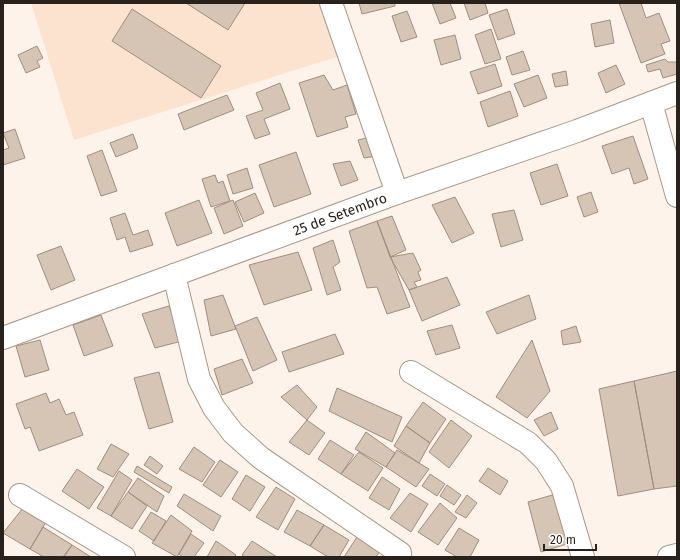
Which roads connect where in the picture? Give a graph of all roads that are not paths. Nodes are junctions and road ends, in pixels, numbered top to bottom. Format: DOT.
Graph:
graph roads {
  1 [pos="331,3"];
  2 [pos="677,93"];
  3 [pos="651,103"];
  4 [pos="397,193"];
  5 [pos="677,196"];
  6 [pos="174,275"];
  7 [pos="3,338"];
  8 [pos="411,372"];
  9 [pos="20,495"];
  10 [pos="677,555"];
  11 [pos="403,556"];
  12 [pos="124,557"];
  13 [pos="583,557"];
  14 [pos="669,557"];
  1 -- 4 [label="street"];
  2 -- 3 [label="street, 25 de Setembro"];
  3 -- 4 [label="street, 25 de Setembro"];
  3 -- 5 [label="street"];
  4 -- 6 [label="street, 25 de Setembro"];
  6 -- 7 [label="street, 25 de Setembro"];
  6 -- 11 [label="street"];
  8 -- 13 [label="street"];
  9 -- 12 [label="street"];
  10 -- 14 [label="street"];
}
